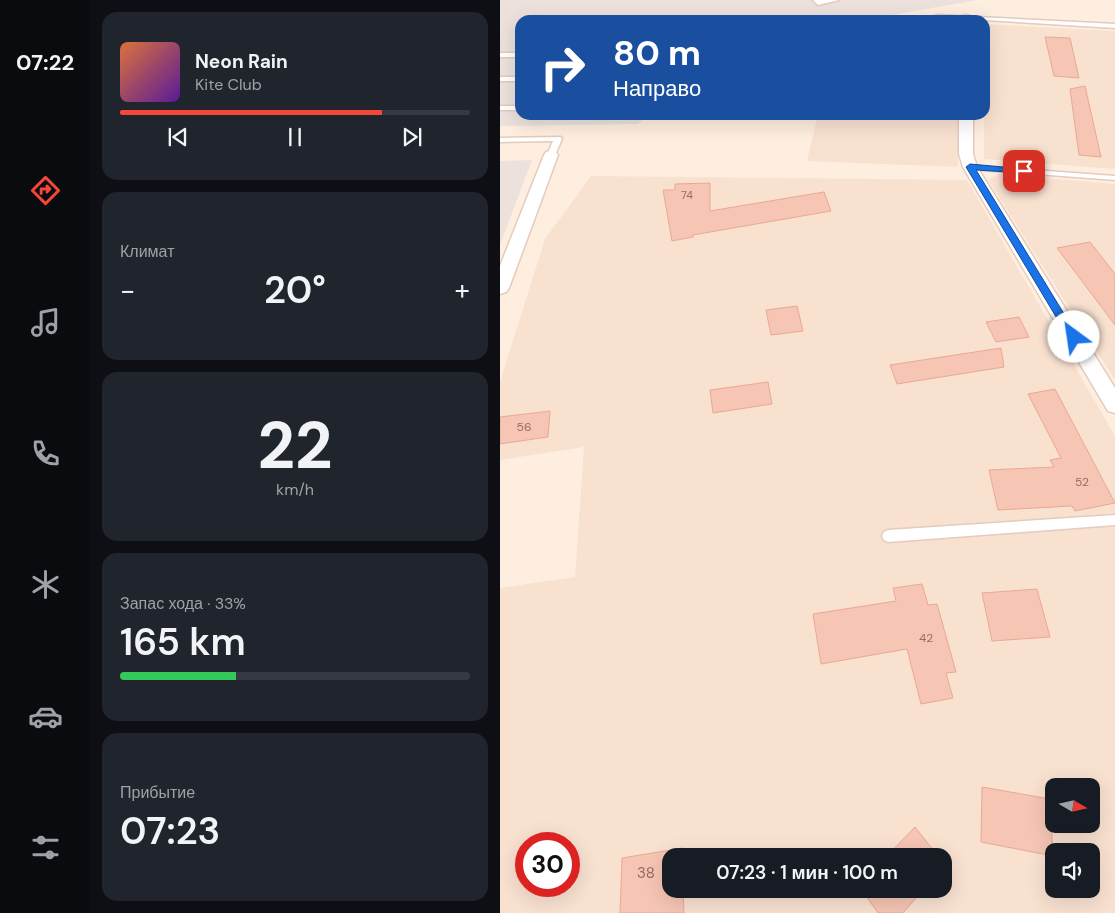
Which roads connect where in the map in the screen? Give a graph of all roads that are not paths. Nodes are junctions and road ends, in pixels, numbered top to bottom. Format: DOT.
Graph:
graph roads {
  1 [pos="816,0"];
  2 [pos="836,0"];
  3 [pos="990,20"];
  4 [pos="1115,26"];
  5 [pos="500,55"];
  6 [pos="515,55"];
  7 [pos="500,79"];
  8 [pos="515,79"];
  9 [pos="500,108"];
  10 [pos="515,108"];
  11 [pos="966,120"];
  12 [pos="500,140"];
  13 [pos="551,155"];
  14 [pos="970,167"];
  15 [pos="1115,178"];
  16 [pos="500,288"];
  17 [pos="1115,405"];
  18 [pos="1115,520"];
  19 [pos="888,536"];
  1 -- 2 [label="lane"];
  3 -- 4 [label="lane"];
  5 -- 6 [label="lane"];
  7 -- 8 [label="lane"];
  9 -- 10 [label="lane"];
  11 -- 14 [label="street"];
  12 -- 13 [label="lane"];
  13 -- 16 [label="street"];
  14 -- 15 [label="lane"];
  14 -- 17 [label="street"];
  18 -- 19 [label="lane"];
}
